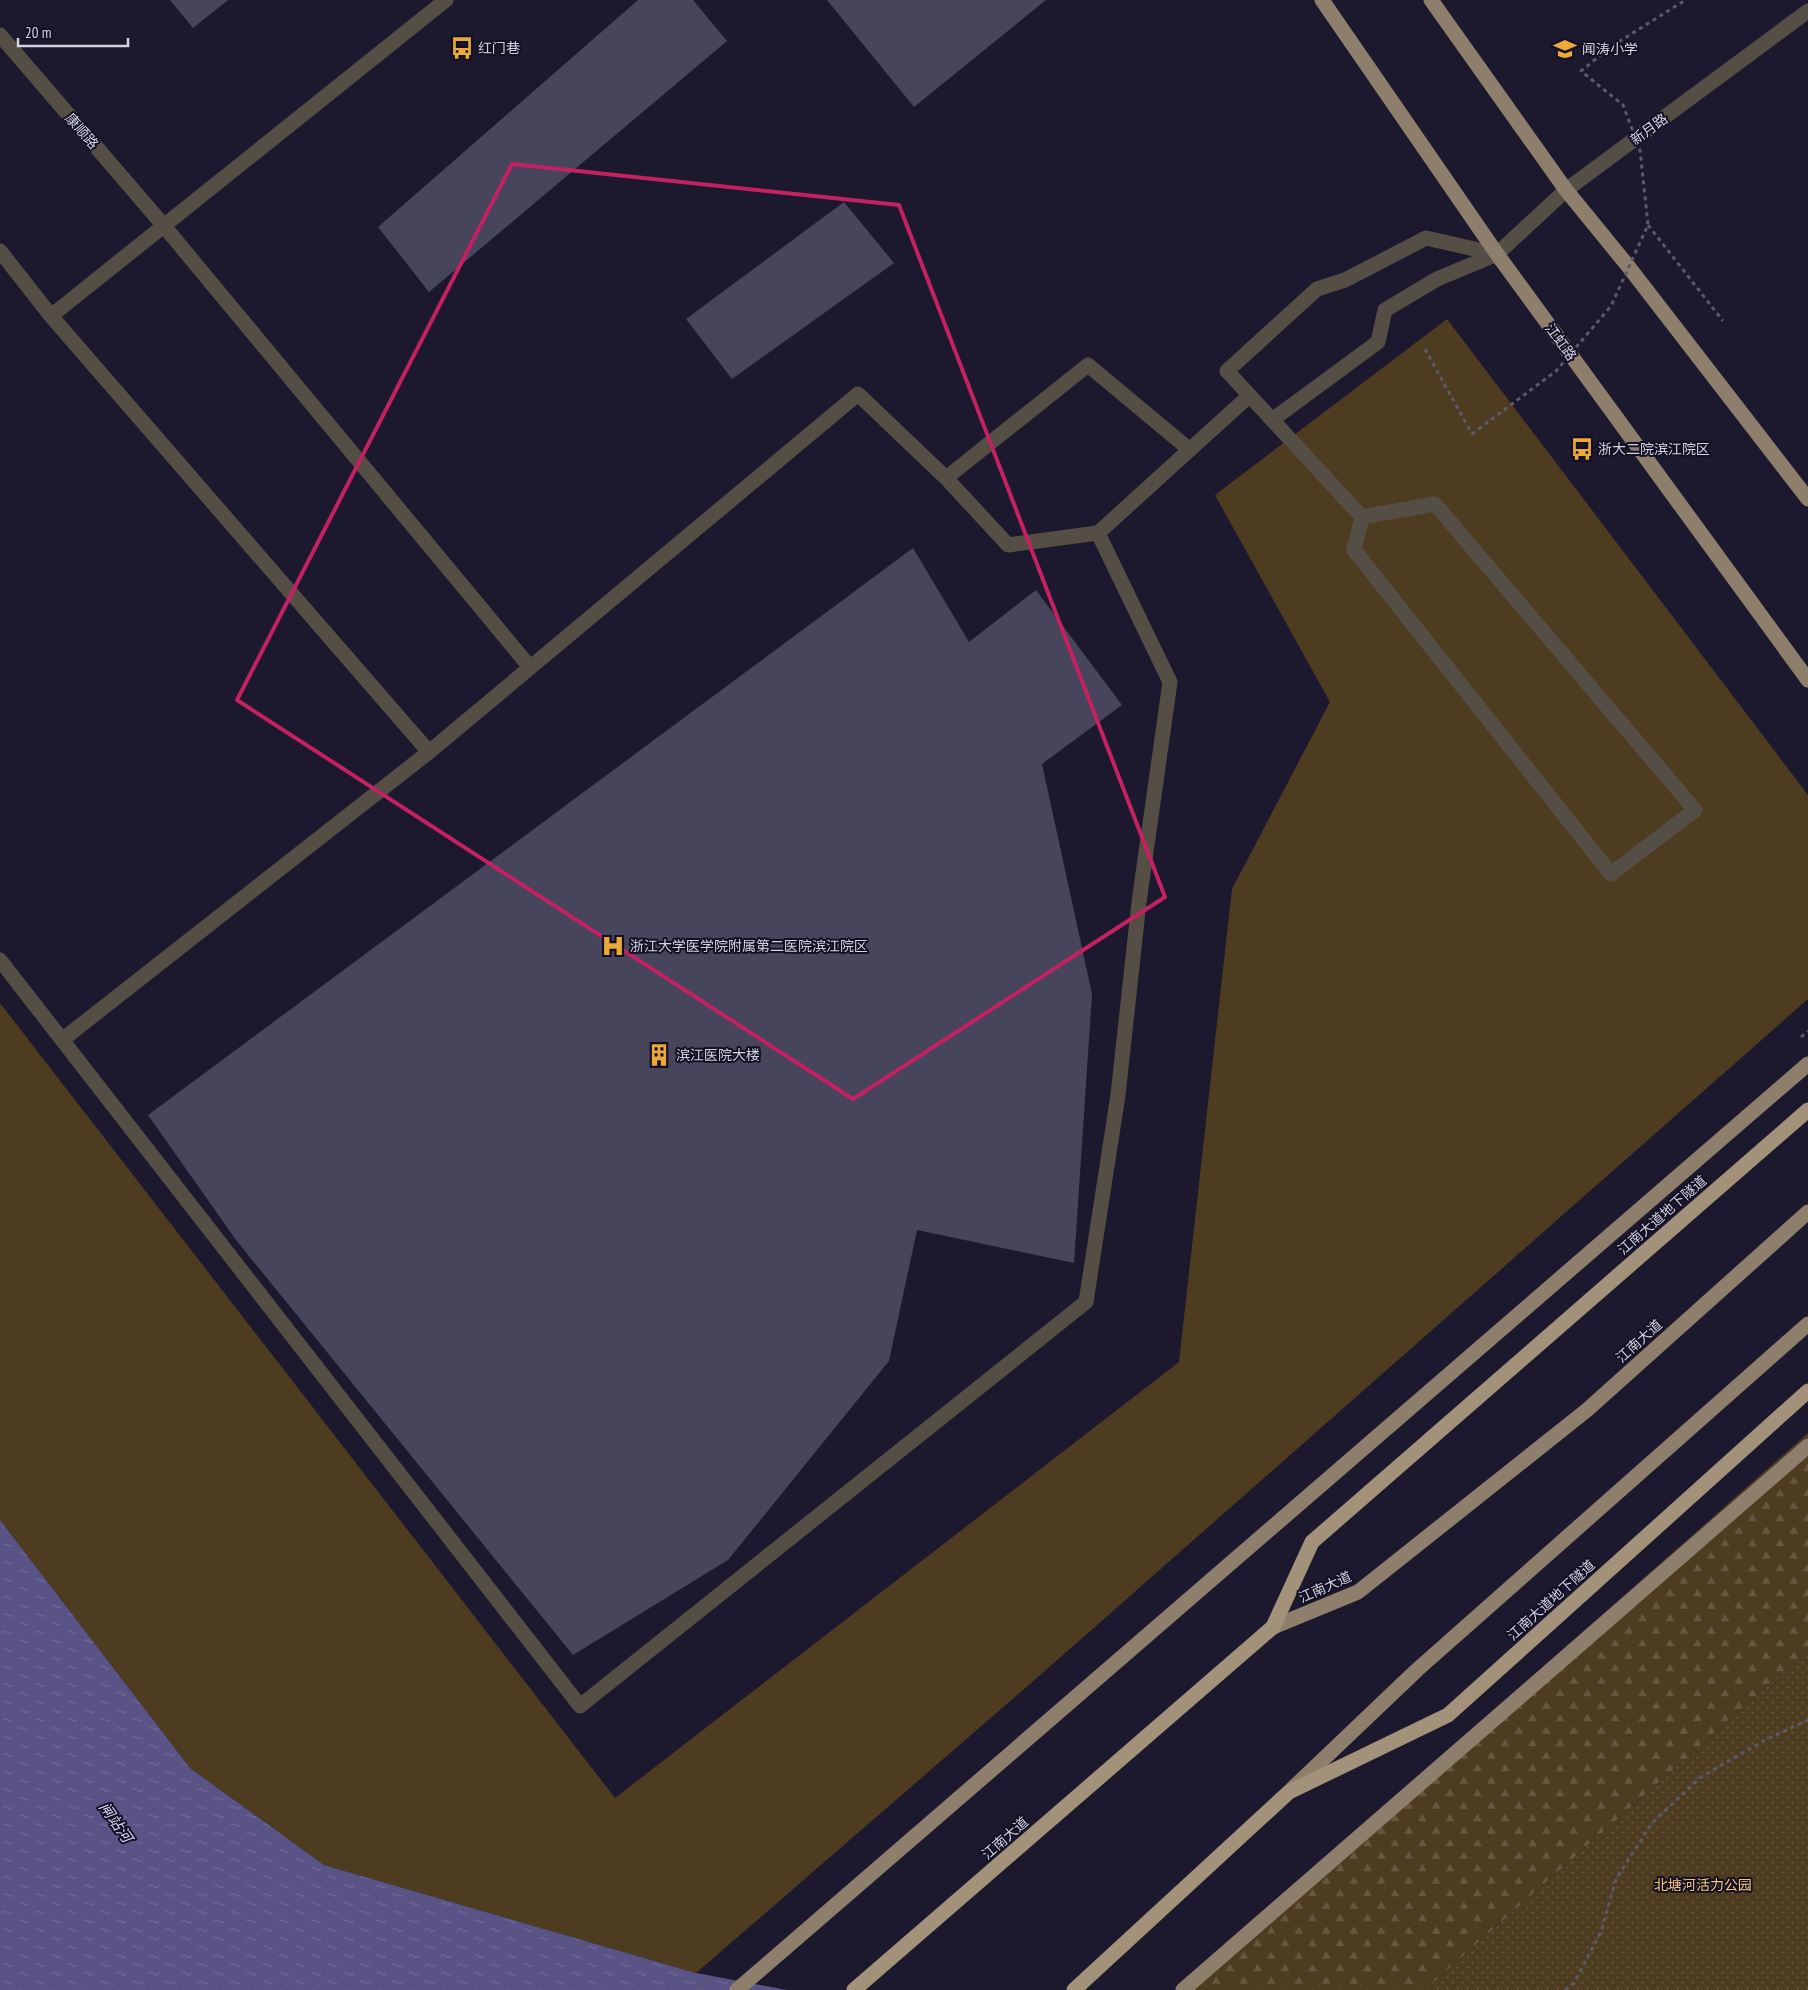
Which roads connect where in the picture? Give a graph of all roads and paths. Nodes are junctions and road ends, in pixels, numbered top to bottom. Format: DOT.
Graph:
graph roads {
  1 [pos="446,0"];
  2 [pos="1322,0"];
  3 [pos="1431,0"];
  4 [pos="1684,1"];
  5 [pos="1808,11"];
  6 [pos="0,36"];
  7 [pos="1566,190"];
  8 [pos="1648,225"];
  9 [pos="164,226"];
  10 [pos="0,252"];
  11 [pos="1497,254"];
  12 [pos="52,316"];
  13 [pos="1724,322"];
  14 [pos="1425,349"];
  15 [pos="1249,396"];
  16 [pos="1272,420"];
  17 [pos="1190,450"];
  18 [pos="946,478"];
  19 [pos="1808,500"];
  20 [pos="1362,517"];
  21 [pos="1098,533"];
  22 [pos="529,666"];
  23 [pos="1808,680"];
  24 [pos="429,752"];
  25 [pos="0,960"];
  26 [pos="62,1040"];
  27 [pos="1808,1064"];
  28 [pos="1808,1110"];
  29 [pos="1808,1212"];
  30 [pos="1808,1324"];
  31 [pos="1808,1391"];
  32 [pos="1808,1446"];
  33 [pos="1273,1627"];
  34 [pos="1808,1720"];
  35 [pos="1289,1792"];
  36 [pos="737,1990"];
  37 [pos="854,1990"];
  38 [pos="1074,1990"];
  39 [pos="1183,1990"];
  40 [pos="1565,1990"];
  1 -- 9 [label="street"];
  2 -- 11 [label="main road, 江虹路"];
  3 -- 7 [label="main road"];
  4 -- 8 [label="path, bridge"];
  5 -- 7 [label="street, 新月路"];
  6 -- 9 [label="street, 康顺路"];
  7 -- 11 [label="street, 新月路"];
  7 -- 19 [label="main road"];
  8 -- 13 [label="path"];
  8 -- 14 [label="path, bridge"];
  9 -- 12 [label="street"];
  9 -- 22 [label="street, 康顺路"];
  10 -- 12 [label="street"];
  11 -- 15 [label="street"];
  11 -- 16 [label="street"];
  11 -- 23 [label="main road, 江虹路"];
  12 -- 24 [label="street"];
  15 -- 16 [label="street"];
  15 -- 17 [label="street"];
  16 -- 20 [label="street"];
  17 -- 18 [label="street"];
  17 -- 21 [label="street"];
  18 -- 21 [label="street"];
  18 -- 22 [label="street"];
  20 -- 20 [label="street"];
  21 -- 26 [label="street"];
  22 -- 24 [label="street"];
  24 -- 26 [label="street"];
  25 -- 26 [label="street"];
  27 -- 36 [label="main road"];
  28 -- 33 [label="highway, 江南大道地下隧道"];
  29 -- 33 [label="main road, 江南大道"];
  30 -- 35 [label="main road"];
  31 -- 35 [label="highway, 江南大道地下隧道"];
  32 -- 39 [label="main road"];
  33 -- 37 [label="highway, 江南大道"];
  34 -- 40 [label="path"];
  35 -- 38 [label="highway"];
}
